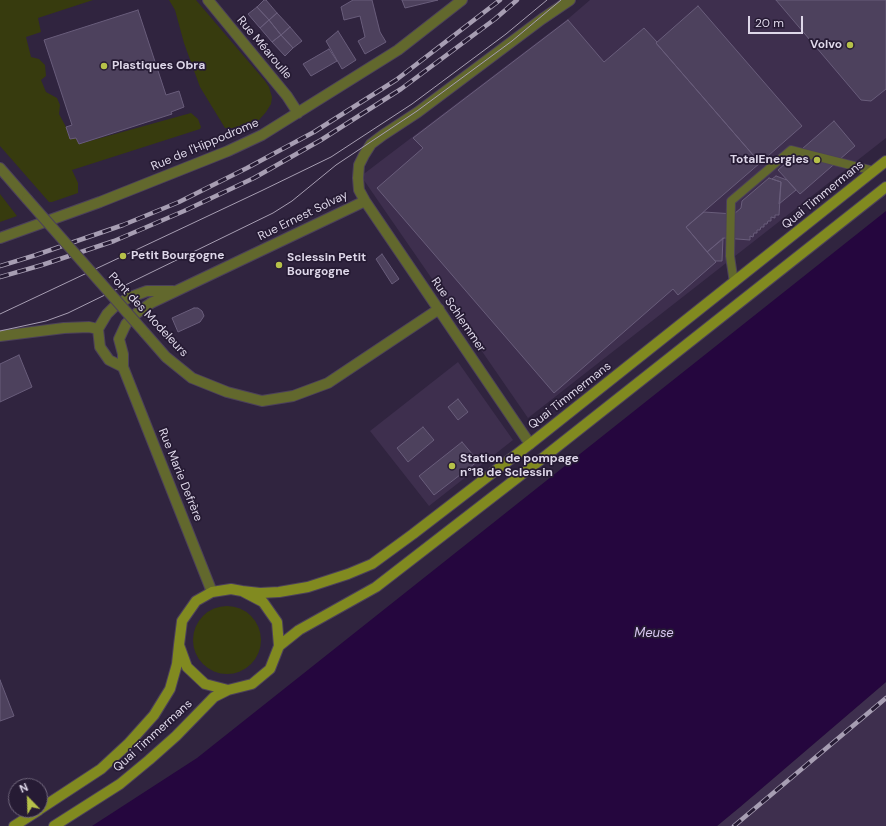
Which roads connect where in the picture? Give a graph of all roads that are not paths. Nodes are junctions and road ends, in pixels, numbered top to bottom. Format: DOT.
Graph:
graph roads {
  1 [pos="208,0"];
  2 [pos="462,0"];
  3 [pos="570,0"];
  4 [pos="298,113"];
  5 [pos="886,161"];
  6 [pos="0,168"];
  7 [pos="874,171"];
  8 [pos="886,186"];
  9 [pos="364,201"];
  10 [pos="0,238"];
  11 [pos="734,283"];
  12 [pos="177,291"];
  13 [pos="439,309"];
  14 [pos="98,329"];
  15 [pos="0,336"];
  16 [pos="119,340"];
  17 [pos="123,367"];
  18 [pos="530,444"];
  19 [pos="242,591"];
  20 [pos="212,592"];
  21 [pos="179,645"];
  22 [pos="279,646"];
  23 [pos="228,690"];
  24 [pos="48,804"];
  25 [pos="26,818"];
  26 [pos="14,826"];
  27 [pos="54,826"];
  1 -- 4 [label="street, Rue Méaroulle"];
  2 -- 4 [label="street, Rue de l'Hippodrome"];
  3 -- 9 [label="street, Rue Ernest Solvay"];
  4 -- 10 [label="street, Rue de l'Hippodrome"];
  5 -- 7 [label="main road, Quai Timmermans"];
  6 -- 13 [label="street, Pont des Modeleurs, bridge"];
  7 -- 11 [label="main road, Quai Timmermans"];
  7 -- 11 [label="lane"];
  8 -- 22 [label="main road"];
  9 -- 12 [label="street, Rue Ernest Solvay"];
  9 -- 13 [label="street, Rue Schlemmer"];
  11 -- 18 [label="main road, Quai Timmermans"];
  12 -- 14 [label="street"];
  12 -- 16 [label="street, Rue Ernest Solvay"];
  13 -- 18 [label="street, Rue Schlemmer"];
  14 -- 15 [label="street"];
  14 -- 17 [label="street"];
  16 -- 17 [label="street, Rue Marie Defrère"];
  17 -- 20 [label="street, Rue Marie Defrère"];
  18 -- 19 [label="main road, Quai Timmermans"];
  19 -- 20 [label="main road"];
  19 -- 22 [label="main road"];
  20 -- 21 [label="main road"];
  21 -- 23 [label="main road"];
  21 -- 24 [label="main road, Quai Timmermans"];
  22 -- 23 [label="main road"];
  23 -- 27 [label="main road, Quai Timmermans"];
  25 -- 26 [label="main road, Quai Timmermans"];
}
